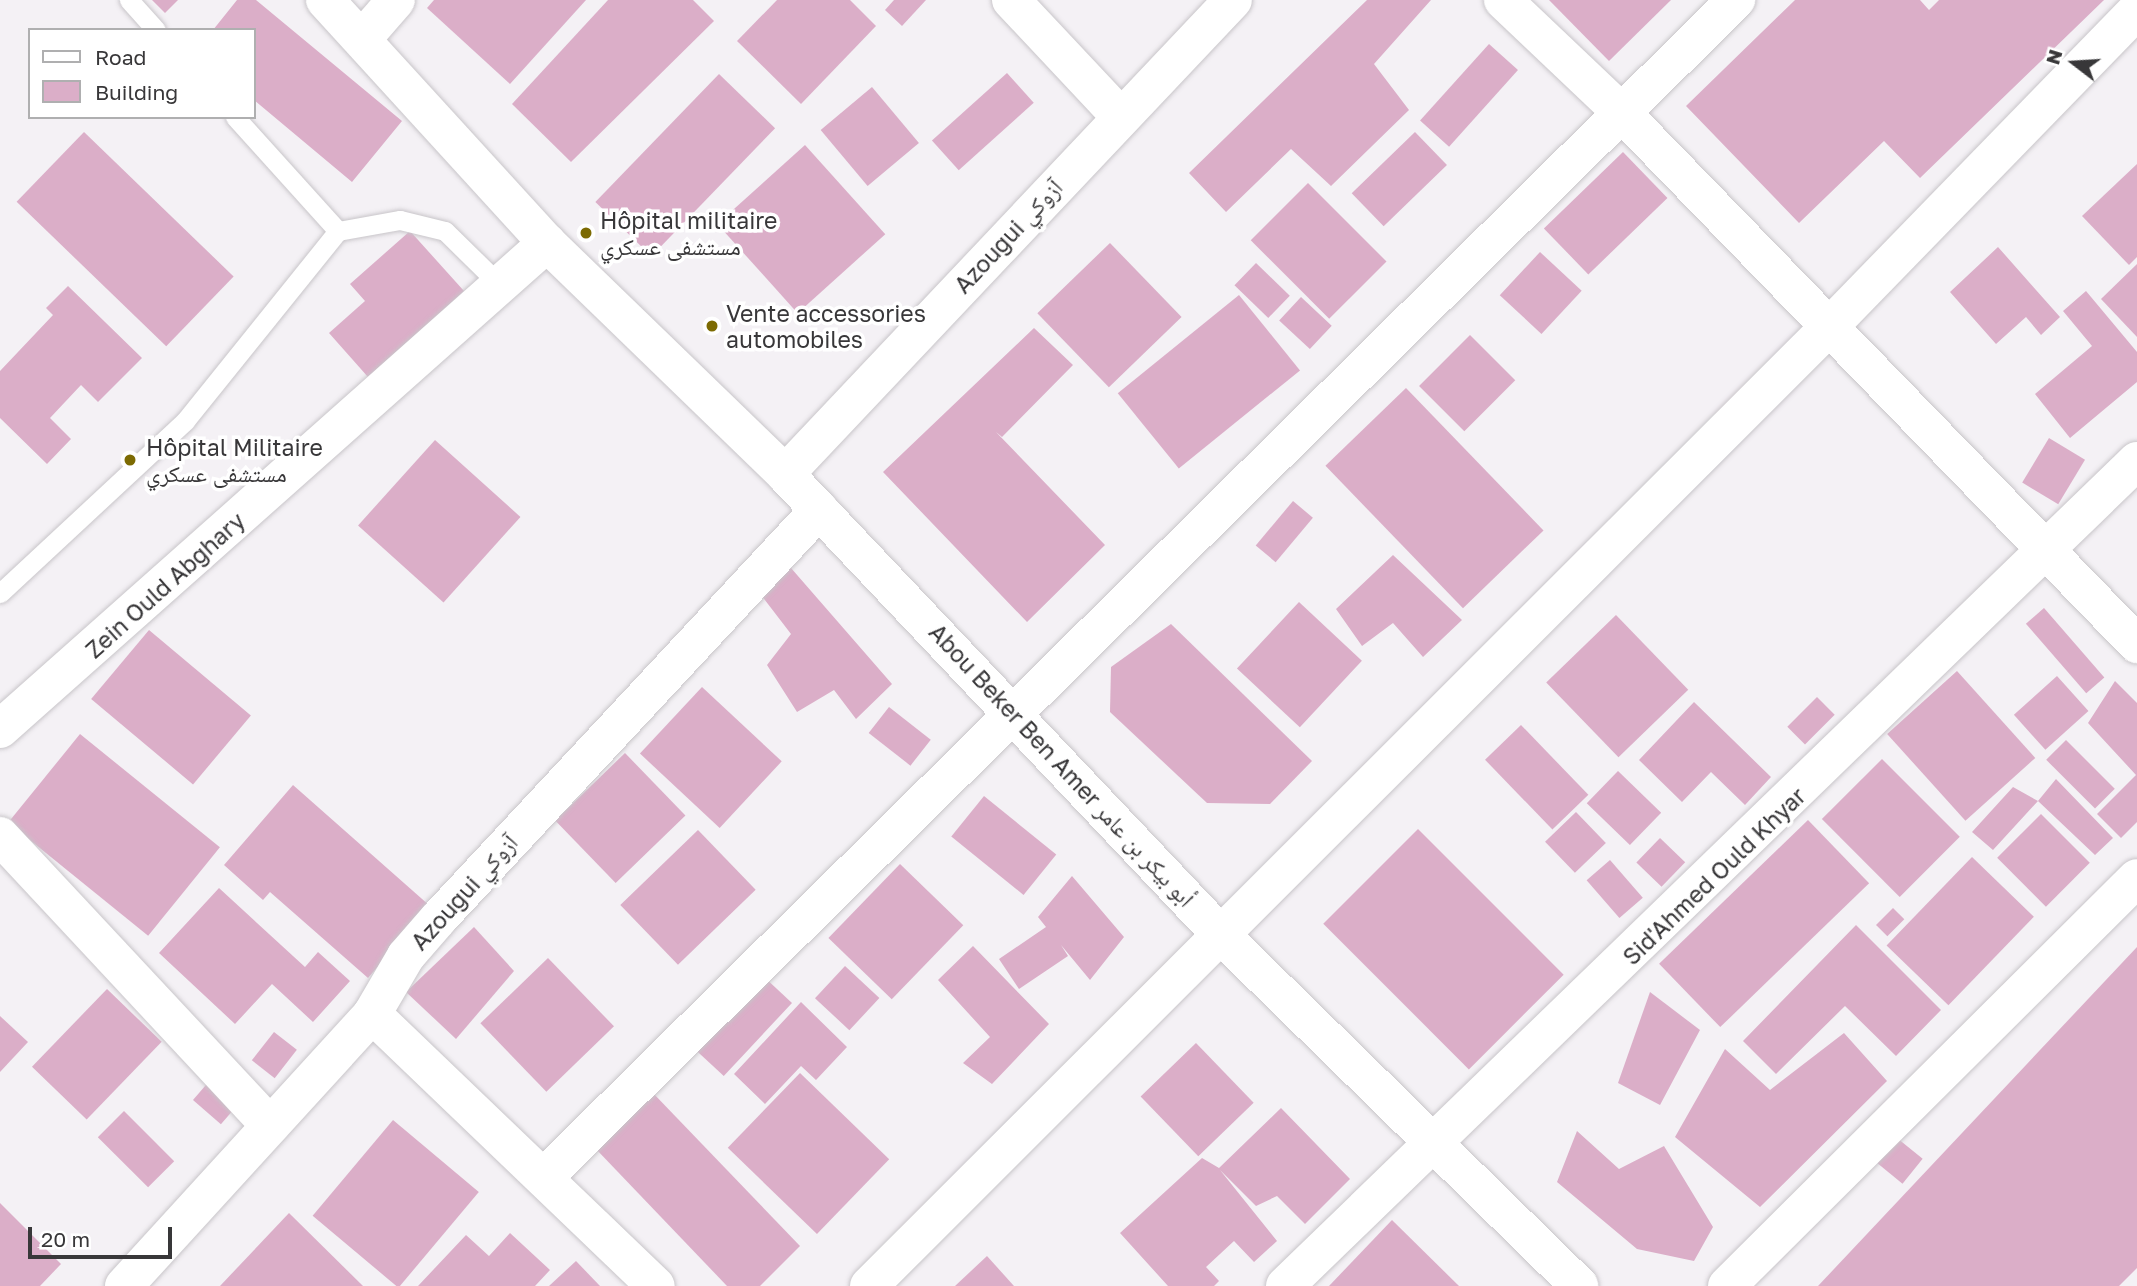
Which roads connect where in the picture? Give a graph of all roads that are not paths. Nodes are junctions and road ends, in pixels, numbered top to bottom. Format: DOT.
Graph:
graph roads {
  1 [pos="129,0"];
  2 [pos="325,0"];
  3 [pos="396,0"];
  4 [pos="1011,0"];
  5 [pos="1233,0"];
  6 [pos="1503,0"];
  7 [pos="1736,0"];
  8 [pos="2137,10"];
  9 [pos="154,28"];
  10 [pos="363,38"];
  11 [pos="1622,113"];
  12 [pos="1120,116"];
  13 [pos="237,119"];
  14 [pos="338,231"];
  15 [pos="547,243"];
  16 [pos="500,285"];
  17 [pos="1827,329"];
  18 [pos="2137,461"];
  19 [pos="785,474"];
  20 [pos="819,510"];
  21 [pos="2049,550"];
  22 [pos="0,593"];
  23 [pos="2137,644"];
  24 [pos="1017,712"];
  25 [pos="0,729"];
  26 [pos="0,836"];
  27 [pos="2137,878"];
  28 [pos="1222,936"];
  29 [pos="372,1014"];
  30 [pos="270,1126"];
  31 [pos="1438,1142"];
  32 [pos="543,1178"];
  33 [pos="124,1286"];
  34 [pos="656,1286"];
  35 [pos="869,1286"];
  36 [pos="1285,1286"];
  37 [pos="1579,1286"];
  38 [pos="1727,1286"];
  1 -- 9 [label="lane"];
  2 -- 10 [label="street, Abou Beker Ben Amer أبو بيكر بن عامر"];
  3 -- 10 [label="street"];
  4 -- 12 [label="street"];
  5 -- 12 [label="street, Azougui آزوكي"];
  6 -- 11 [label="street"];
  7 -- 11 [label="street"];
  8 -- 17 [label="street"];
  10 -- 15 [label="street, Abou Beker Ben Amer أبو بيكر بن عامر"];
  11 -- 17 [label="street"];
  11 -- 24 [label="street"];
  12 -- 19 [label="street, Azougui آزوكي"];
  13 -- 14 [label="lane"];
  14 -- 16 [label="lane"];
  14 -- 22 [label="lane"];
  15 -- 16 [label="street, Zein Ould Abghary"];
  15 -- 19 [label="street, Abou Beker Ben Amer أبو بيكر بن عامر"];
  16 -- 25 [label="street, Zein Ould Abghary"];
  17 -- 21 [label="street"];
  17 -- 28 [label="street"];
  18 -- 21 [label="street, Sid'Ahmed Ould Khyar"];
  19 -- 20 [label="street, Abou Beker Ben Amer أبو بيكر بن عامر"];
  20 -- 24 [label="street, Abou Beker Ben Amer أبو بيكر بن عامر"];
  20 -- 29 [label="street, Azougui آزوكي"];
  21 -- 23 [label="street"];
  21 -- 31 [label="street, Sid'Ahmed Ould Khyar"];
  24 -- 28 [label="street, Abou Beker Ben Amer أبو بيكر بن عامر"];
  24 -- 32 [label="street"];
  26 -- 30 [label="street"];
  27 -- 38 [label="street"];
  28 -- 31 [label="street, Abou Beker Ben Amer أبو بيكر بن عامر"];
  28 -- 35 [label="street"];
  29 -- 30 [label="street, Azougui آزوكي"];
  29 -- 32 [label="street"];
  30 -- 33 [label="street, Azougui آزوكي"];
  31 -- 36 [label="street, Sid'Ahmed Ould Khyar"];
  31 -- 37 [label="street, Abou Beker Ben Amer أبو بيكر بن عامر"];
  32 -- 34 [label="street"];
}
